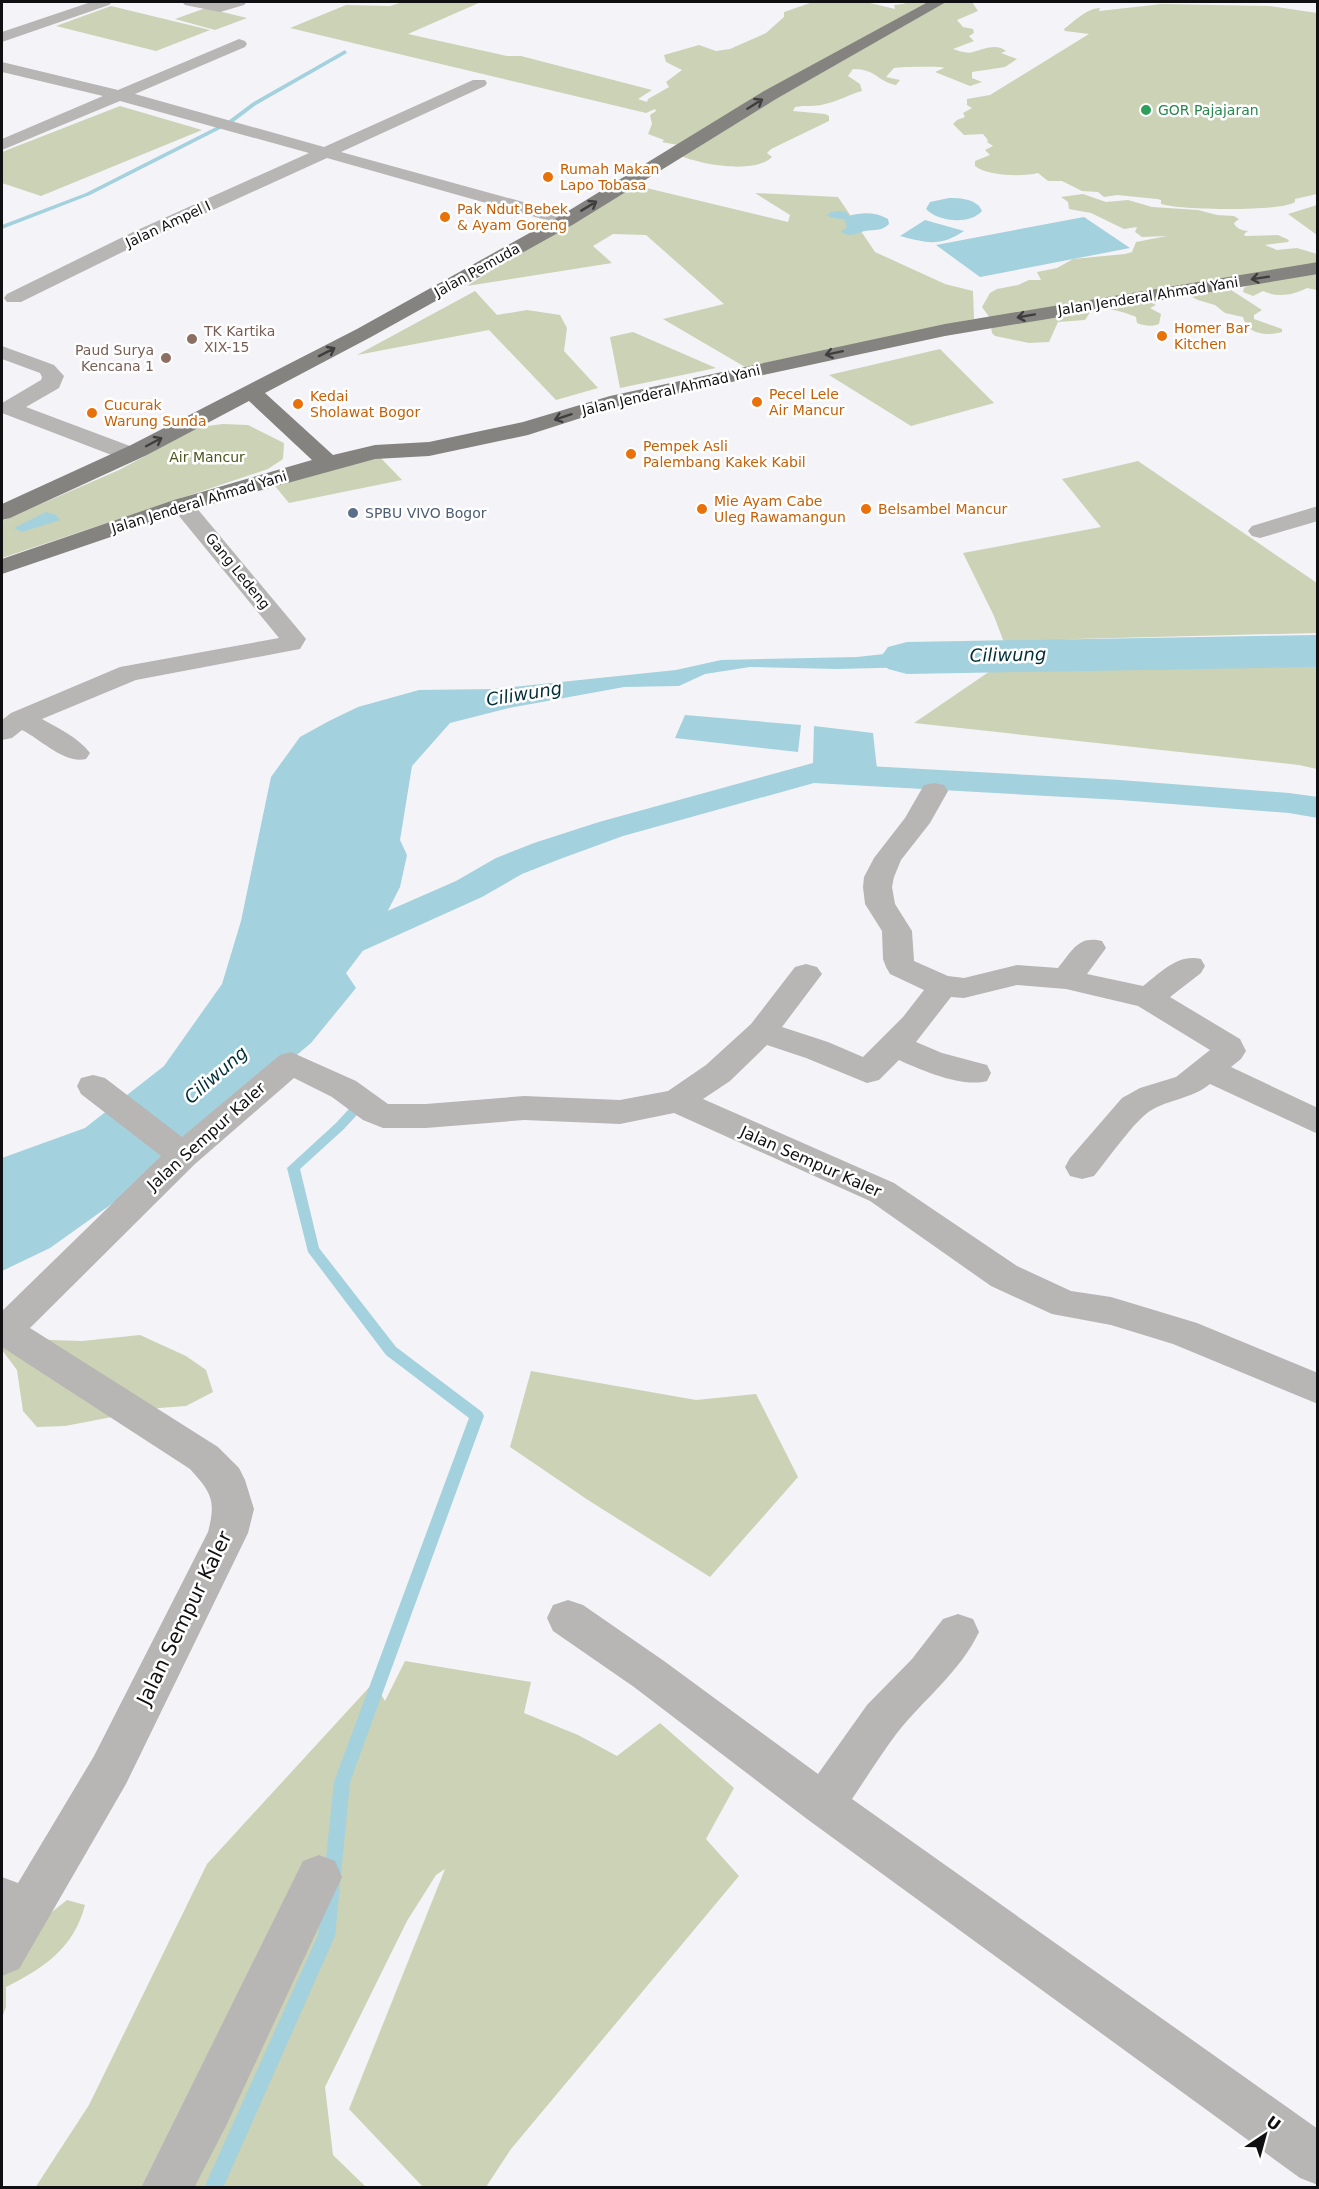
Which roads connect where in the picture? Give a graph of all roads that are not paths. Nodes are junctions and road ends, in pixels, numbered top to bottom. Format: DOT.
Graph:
graph roads {
  1 [pos="56,2"];
  2 [pos="104,2"];
  3 [pos="190,2"];
  4 [pos="239,2"];
  5 [pos="938,2"];
  6 [pos="86,8"];
  7 [pos="2,37"];
  8 [pos="239,44"];
  9 [pos="2,67"];
  10 [pos="479,83"];
  11 [pos="119,95"];
  12 [pos="2,145"];
  13 [pos="324,153"];
  14 [pos="567,220"];
  15 [pos="1317,268"];
  16 [pos="14,298"];
  17 [pos="2,352"];
  18 [pos="251,391"];
  19 [pos="130,454"];
  20 [pos="328,463"];
  21 [pos="64,486"];
  22 [pos="2,488"];
  23 [pos="182,506"];
  24 [pos="2,513"];
  25 [pos="1317,513"];
  26 [pos="1260,531"];
  27 [pos="2,567"];
  28 [pos="11,726"];
  29 [pos="76,753"];
  30 [pos="934,791"];
  31 [pos="1091,948"];
  32 [pos="1190,966"];
  33 [pos="806,974"];
  34 [pos="1066,979"];
  35 [pos="943,987"];
  36 [pos="1148,998"];
  37 [pos="762,1032"];
  38 [pos="895,1045"];
  39 [pos="1206,1069"];
  40 [pos="975,1073"];
  41 [pos="93,1086"];
  42 [pos="677,1101"];
  43 [pos="1317,1122"];
  44 [pos="181,1154"];
  45 [pos="1082,1167"];
  46 [pos="3,1332"];
  47 [pos="1317,1389"];
  48 [pos="568,1618"];
  49 [pos="958,1632"];
  50 [pos="823,1804"];
  51 [pos="319,1877"];
  52 [pos="13,1906"];
  53 [pos="2,1953"];
  54 [pos="1317,2160"];
  55 [pos="166,2187"];
  1 -- 6 [label="street"];
  2 -- 6 [label="street"];
  3 -- 4 [label="street"];
  14 -- 5 [label="main road, Jalan Pemuda, one-way"];
  6 -- 7 [label="street"];
  8 -- 11 [label="street"];
  9 -- 11 [label="street"];
  10 -- 13 [label="street, Jalan Ampel I"];
  11 -- 12 [label="street"];
  11 -- 13 [label="street"];
  13 -- 14 [label="street"];
  13 -- 16 [label="street, Jalan Ampel I"];
  18 -- 14 [label="main road, Jalan Pemuda, one-way"];
  15 -- 20 [label="main road, Jalan Jenderal Ahmad Yani, one-way"];
  17 -- 19 [label="street"];
  19 -- 18 [label="main road, Jalan Pemuda, one-way"];
  18 -- 20 [label="main road"];
  19 -- 21 [label="main road, Jalan Pemuda"];
  20 -- 23 [label="main road, Jalan Jenderal Ahmad Yani"];
  21 -- 22 [label="main road"];
  21 -- 24 [label="main road, Jalan Pemuda"];
  23 -- 27 [label="main road, Jalan Jenderal Ahmad Yani"];
  23 -- 28 [label="street, Gang Ledeng"];
  25 -- 26 [label="street"];
  28 -- 29 [label="street"];
  30 -- 35 [label="street"];
  31 -- 34 [label="street"];
  32 -- 36 [label="street"];
  33 -- 37 [label="street"];
  34 -- 35 [label="street"];
  34 -- 36 [label="street"];
  35 -- 38 [label="street"];
  36 -- 39 [label="street"];
  37 -- 38 [label="street"];
  37 -- 42 [label="street"];
  38 -- 40 [label="street"];
  39 -- 43 [label="street"];
  39 -- 45 [label="street"];
  41 -- 44 [label="street"];
  42 -- 44 [label="street, Jalan Sempur Kaler"];
  42 -- 47 [label="street, Jalan Sempur Kaler"];
  44 -- 46 [label="street, Jalan Sempur Kaler"];
  46 -- 52 [label="street, Jalan Sempur Kaler"];
  48 -- 50 [label="street"];
  49 -- 50 [label="street"];
  50 -- 54 [label="street"];
  51 -- 55 [label="street"];
  52 -- 53 [label="street, Jalan Sempur Kaler"];
}
